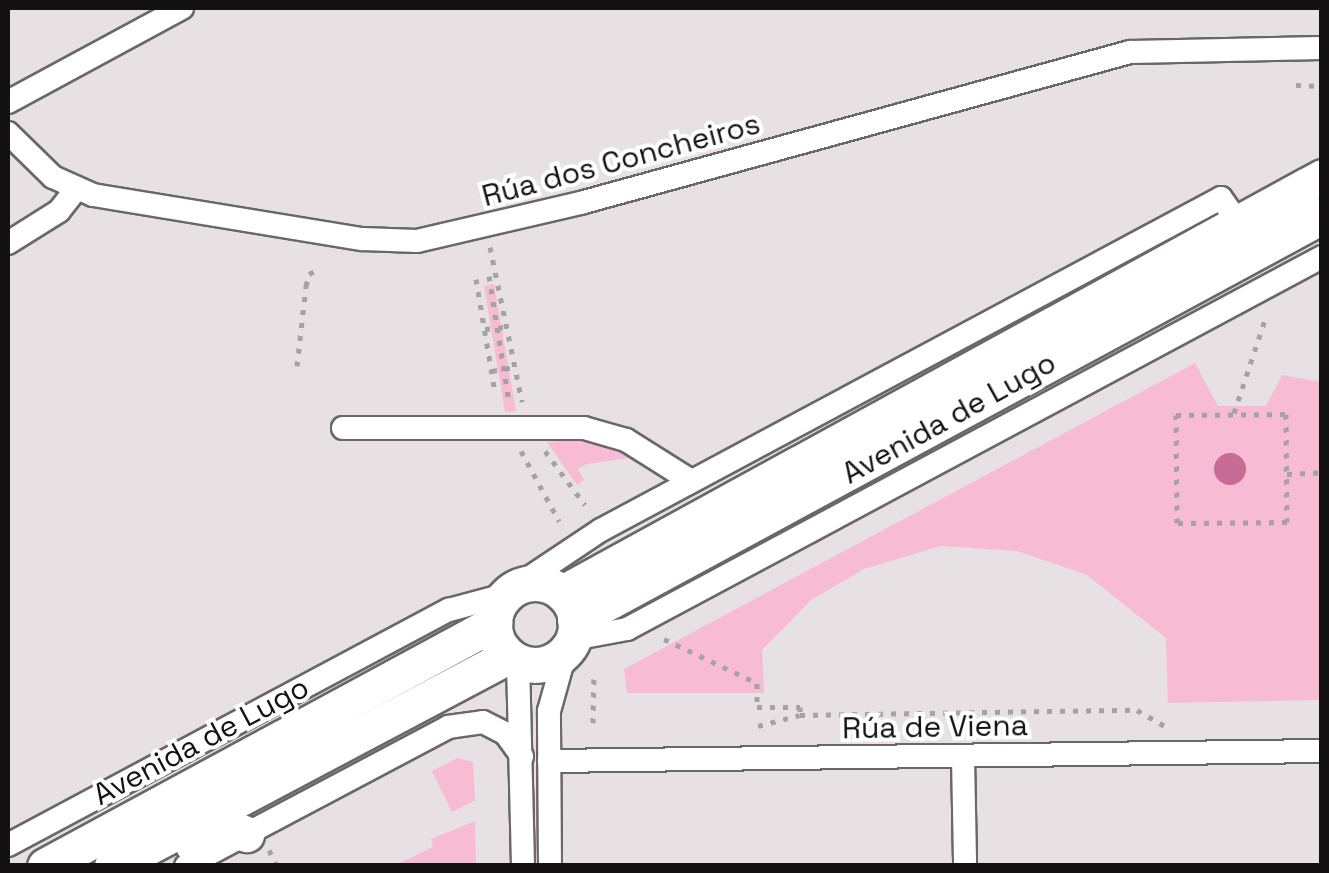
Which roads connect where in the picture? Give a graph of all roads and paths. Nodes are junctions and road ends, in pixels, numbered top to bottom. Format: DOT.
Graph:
graph roads {
  1 [pos="182,8"];
  2 [pos="1264,48"];
  3 [pos="1322,48"];
  4 [pos="1322,58"];
  5 [pos="1296,85"];
  6 [pos="1322,86"];
  7 [pos="8,102"];
  8 [pos="8,133"];
  9 [pos="1322,178"];
  10 [pos="76,189"];
  11 [pos="1322,216"];
  12 [pos="1236,221"];
  13 [pos="8,244"];
  14 [pos="1318,258"];
  15 [pos="318,269"];
  16 [pos="498,274"];
  17 [pos="488,276"];
  18 [pos="476,279"];
  19 [pos="1268,311"];
  20 [pos="508,326"];
  21 [pos="485,330"];
  22 [pos="297,366"];
  23 [pos="515,367"];
  24 [pos="492,372"];
  25 [pos="495,392"];
  26 [pos="508,402"];
  27 [pos="1233,414"];
  28 [pos="343,428"];
  29 [pos="522,435"];
  30 [pos="1322,472"];
  31 [pos="1287,474"];
  32 [pos="691,482"];
  33 [pos="585,505"];
  34 [pos="559,521"];
  35 [pos="506,602"];
  36 [pos="569,625"];
  37 [pos="660,637"];
  38 [pos="513,658"];
  39 [pos="594,673"];
  40 [pos="800,715"];
  41 [pos="594,724"];
  42 [pos="758,726"];
  43 [pos="1165,726"];
  44 [pos="1322,751"];
  45 [pos="522,756"];
  46 [pos="963,757"];
  47 [pos="549,761"];
  48 [pos="244,829"];
  49 [pos="8,845"];
  50 [pos="153,861"];
  51 [pos="45,866"];
  52 [pos="277,866"];
  53 [pos="523,866"];
  54 [pos="550,866"];
  55 [pos="964,866"];
  1 -- 7 [label="street"];
  2 -- 3 [label="street, Rúa dos Concheiros"];
  2 -- 4 [label="street, Rúa dos Concheiros"];
  2 -- 10 [label="street, Rúa dos Concheiros"];
  5 -- 6 [label="path"];
  8 -- 10 [label="street, Rúa dos Concheiros"];
  9 -- 12 [label="main road, Avenida de Lugo"];
  10 -- 13 [label="street"];
  11 -- 36 [label="main road, Avenida de Lugo"];
  12 -- 32 [label="street, Avenida de Lugo"];
  12 -- 36 [label="main road, Avenida de Lugo"];
  14 -- 36 [label="street, Avenida de Lugo"];
  15 -- 22 [label="path"];
  16 -- 20 [label="path"];
  17 -- 26 [label="path, bridge"];
  18 -- 21 [label="path"];
  19 -- 27 [label="path"];
  20 -- 21 [label="path"];
  20 -- 23 [label="path"];
  21 -- 24 [label="path"];
  23 -- 24 [label="path"];
  23 -- 29 [label="path"];
  24 -- 25 [label="path"];
  27 -- 31 [label="path"];
  27 -- 31 [label="path"];
  28 -- 29 [label="street"];
  29 -- 32 [label="street"];
  29 -- 33 [label="path"];
  29 -- 34 [label="path"];
  30 -- 31 [label="path"];
  32 -- 35 [label="street, Avenida de Lugo"];
  35 -- 36 [label="main road"];
  35 -- 38 [label="main road"];
  35 -- 49 [label="street, Avenida de Lugo"];
  35 -- 51 [label="main road, Avenida de Lugo"];
  36 -- 38 [label="main road"];
  36 -- 47 [label="street"];
  37 -- 40 [label="path"];
  38 -- 45 [label="street"];
  38 -- 48 [label="main road"];
  39 -- 41 [label="path"];
  40 -- 42 [label="path"];
  40 -- 43 [label="path"];
  44 -- 46 [label="street, Rúa de Viena"];
  45 -- 48 [label="street"];
  45 -- 53 [label="street"];
  46 -- 47 [label="street, Rúa de Viena"];
  46 -- 55 [label="street"];
  47 -- 54 [label="street"];
  48 -- 50 [label="main road"];
  48 -- 50 [label="street"];
  48 -- 52 [label="path"];
}
